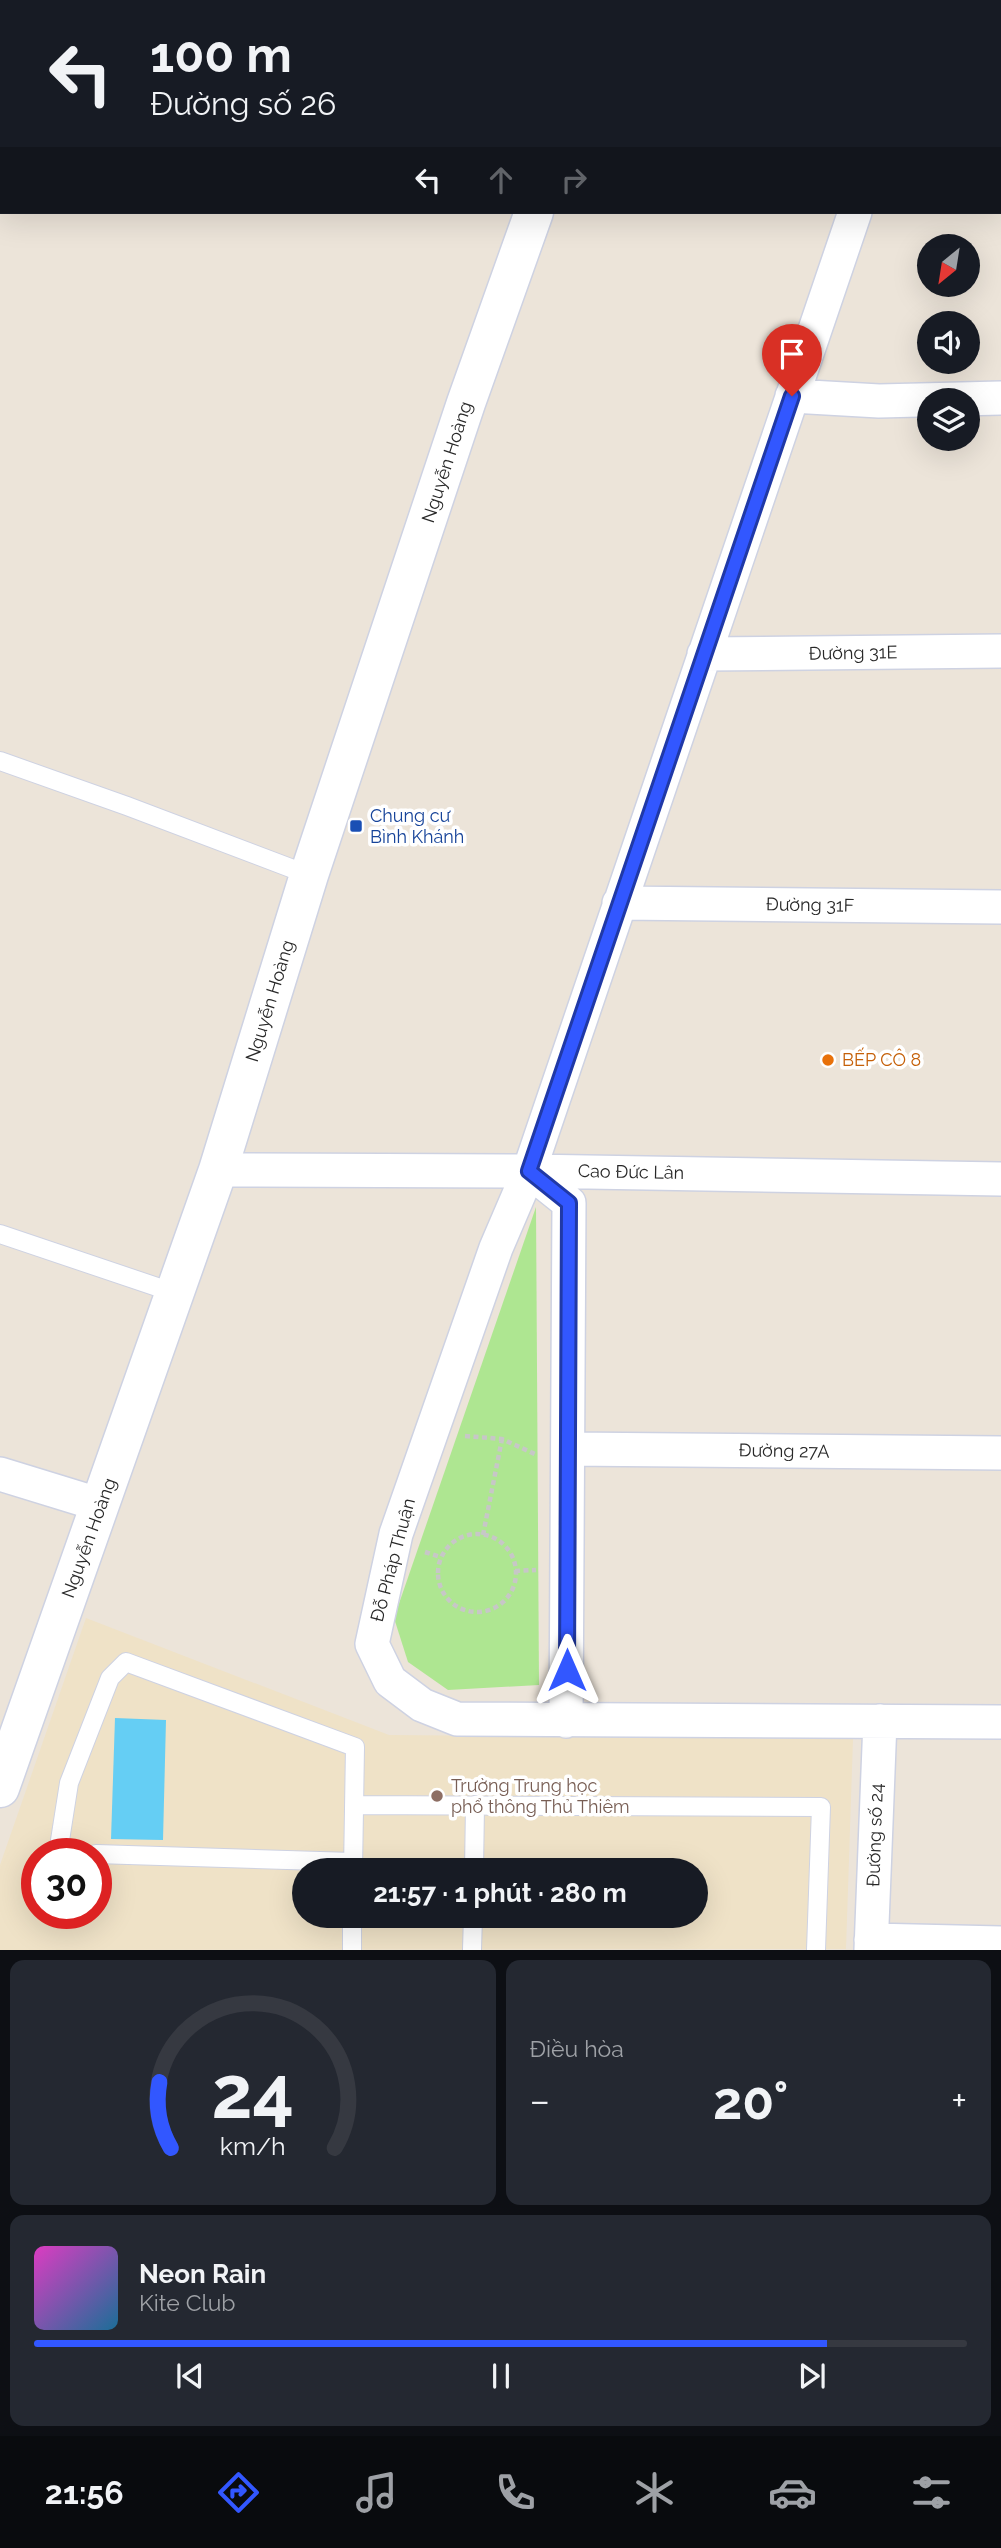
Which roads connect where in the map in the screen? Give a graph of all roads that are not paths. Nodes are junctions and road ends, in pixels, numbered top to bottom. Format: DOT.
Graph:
graph roads {
  1 [pos="533,214"];
  2 [pos="854,214"];
  3 [pos="792,396"];
  4 [pos="1001,398"];
  5 [pos="1001,651"];
  6 [pos="704,654"];
  7 [pos="0,761"];
  8 [pos="309,875"];
  9 [pos="619,903"];
  10 [pos="1001,907"];
  11 [pos="218,1170"];
  12 [pos="529,1171"];
  13 [pos="1001,1179"];
  14 [pos="0,1234"];
  15 [pos="175,1293"];
  16 [pos="1001,1453"];
  17 [pos="568,1461"];
  18 [pos="0,1474"];
  19 [pos="101,1505"];
  20 [pos="566,1721"];
  21 [pos="880,1721"];
  22 [pos="1001,1722"];
  23 [pos="0,1788"];
  24 [pos="354,1805"];
  25 [pos="475,1805"];
  26 [pos="60,1838"];
  27 [pos="112,1855"];
  28 [pos="353,1858"];
  29 [pos="474,1858"];
  30 [pos="292,1864"];
  31 [pos="352,1928"];
  32 [pos="473,1928"];
  33 [pos="1001,1943"];
  34 [pos="871,1945"];
  35 [pos="352,1950"];
  36 [pos="472,1950"];
  37 [pos="816,1950"];
  1 -- 8 [label="street, Nguyễn Hoàng"];
  2 -- 3 [label="street, Đỗ Pháp Thuận"];
  3 -- 4 [label="street"];
  3 -- 6 [label="street, Đỗ Pháp Thuận"];
  5 -- 6 [label="street, Đường 31E"];
  6 -- 9 [label="street, Đỗ Pháp Thuận"];
  7 -- 8 [label="lane"];
  8 -- 11 [label="street, Nguyễn Hoàng"];
  9 -- 10 [label="street, Đường 31F"];
  9 -- 12 [label="street, Đỗ Pháp Thuận"];
  11 -- 12 [label="street, Cao Đức Lân"];
  11 -- 15 [label="street, Nguyễn Hoàng"];
  12 -- 13 [label="street, Cao Đức Lân"];
  12 -- 17 [label="street"];
  12 -- 20 [label="street, Đỗ Pháp Thuận"];
  14 -- 15 [label="lane"];
  15 -- 19 [label="street, Nguyễn Hoàng"];
  16 -- 17 [label="street, Đường 27A"];
  17 -- 20 [label="street"];
  18 -- 19 [label="street"];
  19 -- 23 [label="street, Nguyễn Hoàng"];
  20 -- 21 [label="street, Đỗ Pháp Thuận"];
  21 -- 22 [label="street, Đỗ Pháp Thuận"];
  21 -- 34 [label="street, Đường số 24"];
  24 -- 25 [label="lane"];
  24 -- 26 [label="lane"];
  24 -- 28 [label="lane"];
  25 -- 29 [label="lane"];
  25 -- 37 [label="lane"];
  27 -- 30 [label="lane"];
  31 -- 35 [label="lane"];
  32 -- 36 [label="lane"];
  33 -- 34 [label="street"];
}
